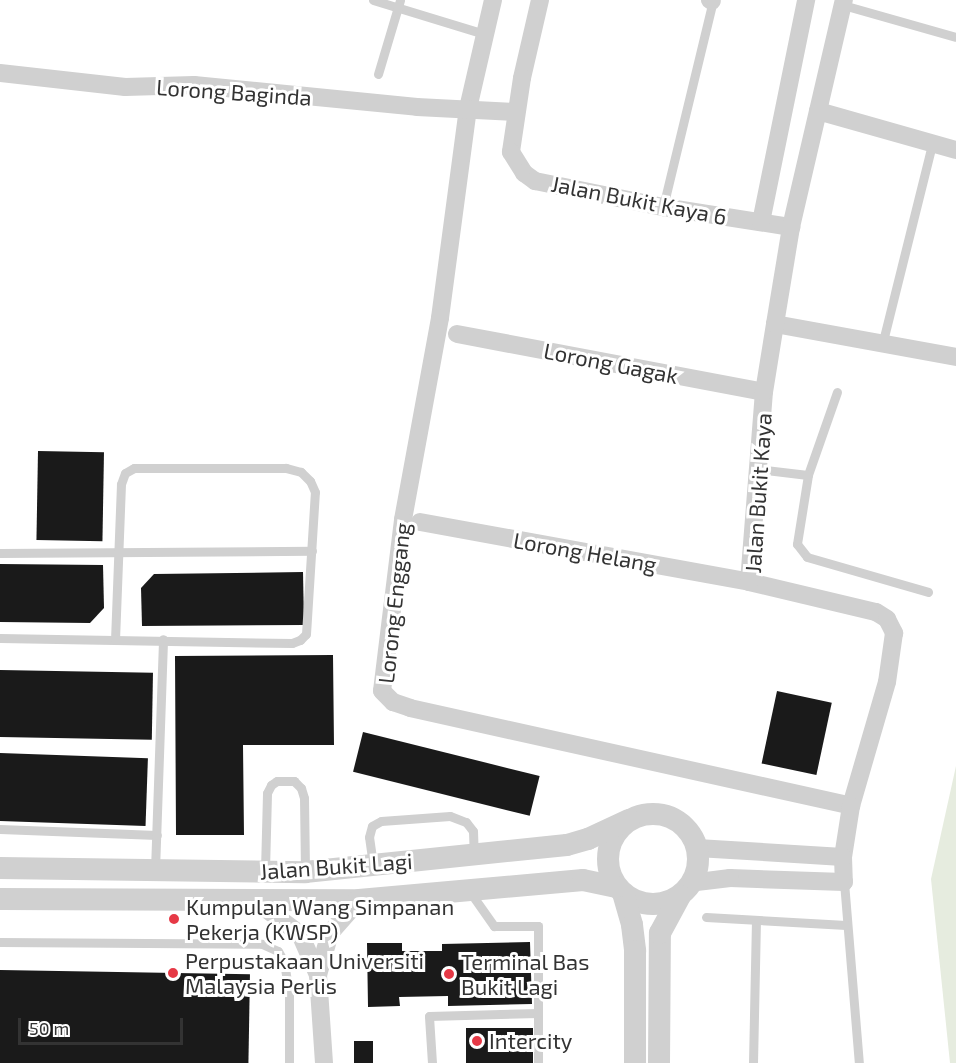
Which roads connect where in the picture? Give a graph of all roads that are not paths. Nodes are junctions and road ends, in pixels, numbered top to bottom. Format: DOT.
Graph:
graph roads {
  1 [pos="373,0"];
  2 [pos="493,0"];
  3 [pos="540,0"];
  4 [pos="712,0"];
  5 [pos="806,0"];
  6 [pos="844,3"];
  7 [pos="399,4"];
  8 [pos="484,34"];
  9 [pos="956,37"];
  10 [pos="0,73"];
  11 [pos="378,74"];
  12 [pos="468,108"];
  13 [pos="818,111"];
  14 [pos="516,112"];
  15 [pos="933,144"];
  16 [pos="956,150"];
  17 [pos="663,207"];
  18 [pos="760,222"];
  19 [pos="791,227"];
  20 [pos="775,324"];
  21 [pos="457,334"];
  22 [pos="883,341"];
  23 [pos="956,357"];
  24 [pos="764,392"];
  25 [pos="837,392"];
  26 [pos="758,469"];
  27 [pos="808,475"];
  28 [pos="420,522"];
  29 [pos="312,551"];
  30 [pos="0,553"];
  31 [pos="118,554"];
  32 [pos="749,582"];
  33 [pos="928,592"];
  34 [pos="0,638"];
  35 [pos="116,639"];
  36 [pos="163,639"];
  37 [pos="851,806"];
  38 [pos="629,820"];
  39 [pos="0,829"];
  40 [pos="156,835"];
  41 [pos="697,848"];
  42 [pos="474,855"];
  43 [pos="843,856"];
  44 [pos="373,865"];
  45 [pos="0,868"];
  46 [pos="155,870"];
  47 [pos="265,872"];
  48 [pos="305,872"];
  49 [pos="844,882"];
  50 [pos="686,889"];
  51 [pos="468,890"];
  52 [pos="620,890"];
  53 [pos="0,899"];
  54 [pos="254,900"];
  55 [pos="359,900"];
  56 [pos="706,917"];
  57 [pos="756,922"];
  58 [pos="846,926"];
  59 [pos="0,942"];
  60 [pos="318,975"];
  61 [pos="538,1013"];
  62 [pos="289,1063"];
  63 [pos="324,1063"];
  64 [pos="432,1063"];
  65 [pos="538,1063"];
  66 [pos="635,1063"];
  67 [pos="659,1063"];
  68 [pos="753,1063"];
  69 [pos="859,1063"];
  1 -- 7 [label="lane"];
  2 -- 8 [label="street"];
  3 -- 14 [label="street, Jalan Bukit Kaya 6"];
  4 -- 17 [label="lane"];
  5 -- 18 [label="street"];
  6 -- 9 [label="lane"];
  6 -- 13 [label="street, Jalan Bukit Kaya"];
  7 -- 8 [label="lane"];
  7 -- 11 [label="lane"];
  8 -- 12 [label="street"];
  10 -- 12 [label="street, Lorong Baginda"];
  12 -- 14 [label="street, Lorong Baginda"];
  12 -- 37 [label="street, Lorong Enggang"];
  13 -- 15 [label="street"];
  13 -- 19 [label="street, Jalan Bukit Kaya"];
  14 -- 17 [label="street, Jalan Bukit Kaya 6"];
  15 -- 16 [label="street"];
  15 -- 22 [label="lane"];
  17 -- 18 [label="street, Jalan Bukit Kaya 6"];
  18 -- 19 [label="street, Jalan Bukit Kaya 6"];
  19 -- 20 [label="street, Jalan Bukit Kaya"];
  20 -- 22 [label="street"];
  20 -- 24 [label="street, Jalan Bukit Kaya"];
  21 -- 24 [label="street, Lorong Gagak"];
  22 -- 23 [label="street"];
  24 -- 26 [label="street, Jalan Bukit Kaya"];
  25 -- 27 [label="lane"];
  26 -- 27 [label="lane"];
  26 -- 32 [label="street, Jalan Bukit Kaya"];
  27 -- 33 [label="lane"];
  28 -- 32 [label="street, Lorong Helang"];
  29 -- 31 [label="lane"];
  29 -- 31 [label="lane"];
  29 -- 36 [label="lane"];
  30 -- 31 [label="lane"];
  31 -- 35 [label="lane"];
  32 -- 37 [label="street, Jalan Bukit Kaya"];
  34 -- 35 [label="lane"];
  35 -- 36 [label="lane"];
  36 -- 40 [label="lane"];
  37 -- 43 [label="street, Jalan Bukit Kaya"];
  38 -- 41 [label="street"];
  38 -- 42 [label="street, Jalan Bukit Lagi"];
  38 -- 52 [label="street"];
  39 -- 40 [label="lane"];
  40 -- 46 [label="lane"];
  41 -- 43 [label="street"];
  41 -- 50 [label="street"];
  42 -- 44 [label="street, Jalan Bukit Lagi"];
  42 -- 44 [label="lane"];
  43 -- 49 [label="street, Jalan Bukit Kaya"];
  44 -- 48 [label="street, Jalan Bukit Lagi"];
  45 -- 46 [label="street, Jalan Bukit Lagi"];
  46 -- 47 [label="street, Jalan Bukit Lagi"];
  47 -- 48 [label="street, Jalan Bukit Lagi"];
  47 -- 48 [label="lane"];
  49 -- 50 [label="street"];
  49 -- 58 [label="lane"];
  50 -- 52 [label="street"];
  50 -- 67 [label="street"];
  51 -- 52 [label="street, Jalan Bukit Lagi"];
  51 -- 55 [label="street, Jalan Bukit Lagi"];
  51 -- 61 [label="lane"];
  52 -- 66 [label="street"];
  53 -- 54 [label="street, Jalan Bukit Lagi"];
  54 -- 55 [label="street, Jalan Bukit Lagi"];
  54 -- 60 [label="street"];
  55 -- 60 [label="street"];
  56 -- 57 [label="lane"];
  57 -- 58 [label="lane"];
  57 -- 68 [label="lane"];
  58 -- 69 [label="lane"];
  59 -- 62 [label="lane"];
  60 -- 63 [label="street"];
  61 -- 64 [label="lane"];
  61 -- 65 [label="lane"];
}
